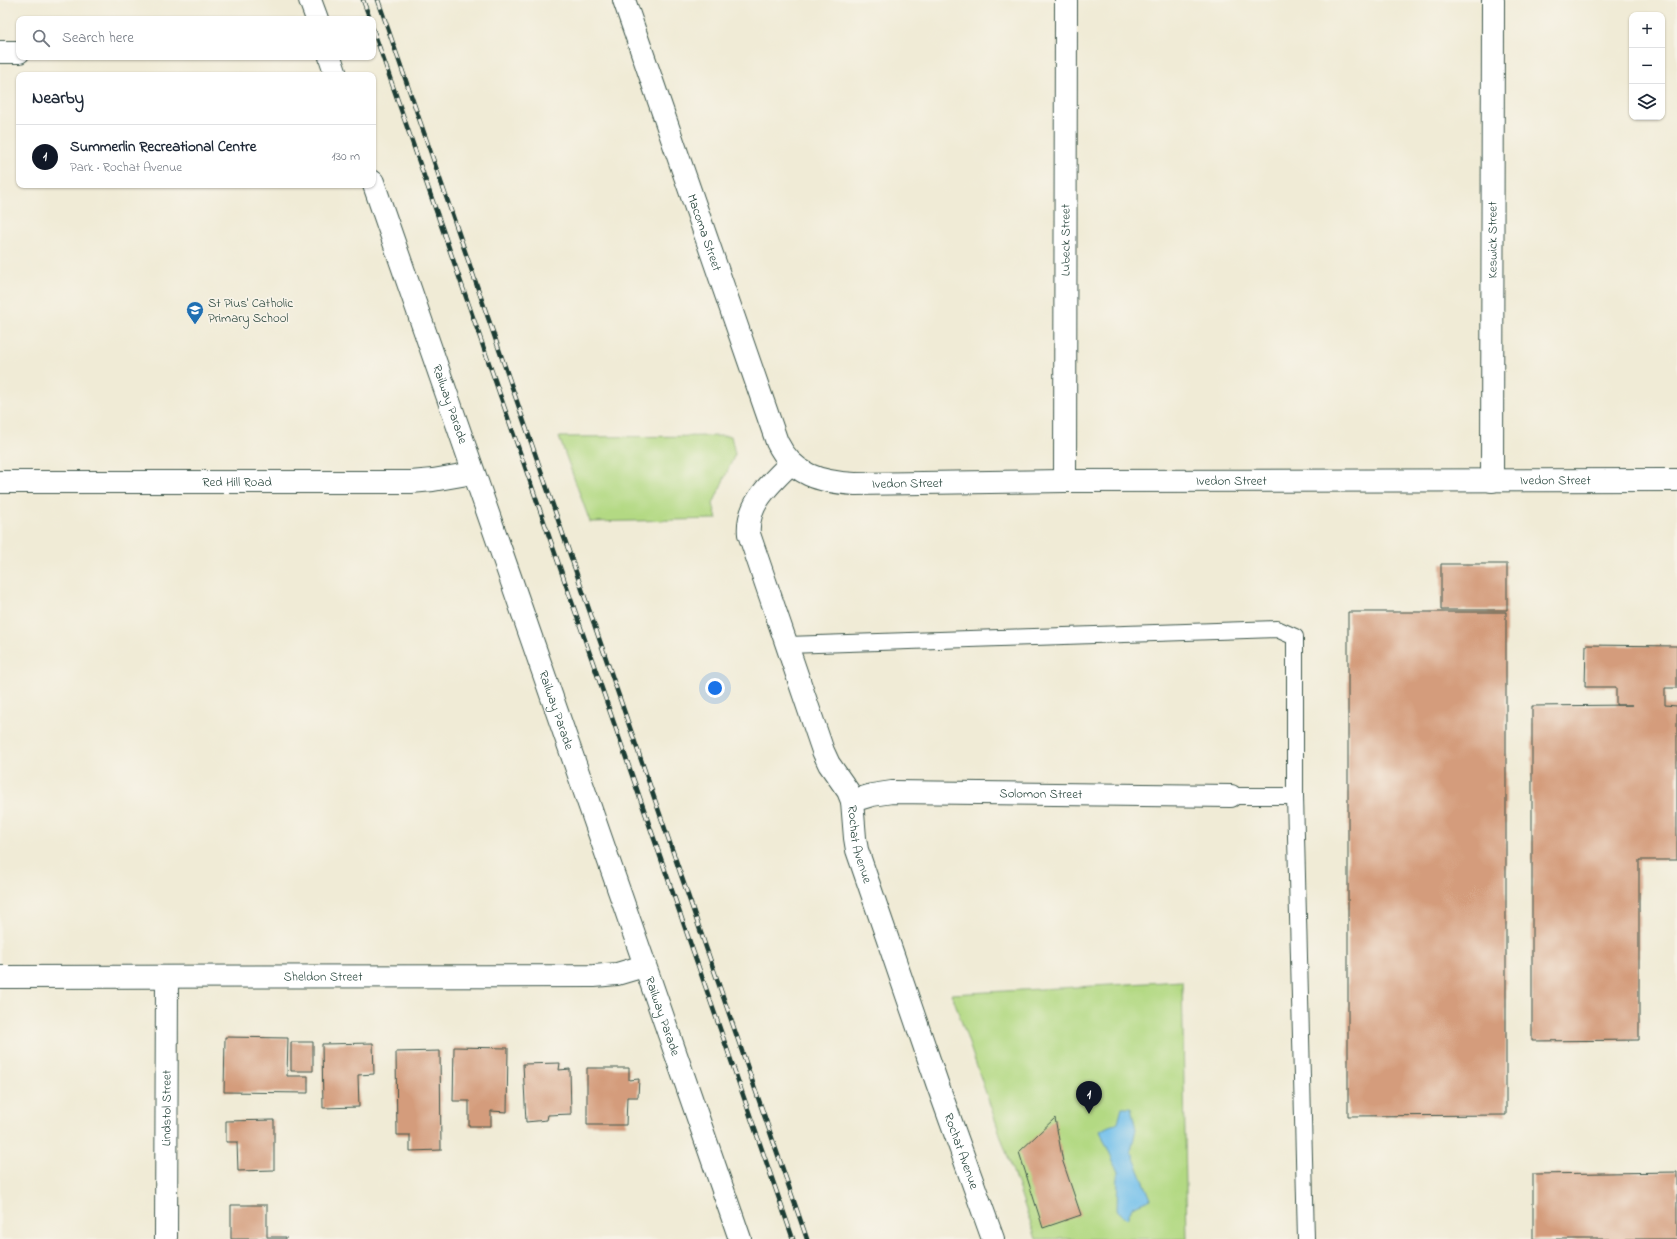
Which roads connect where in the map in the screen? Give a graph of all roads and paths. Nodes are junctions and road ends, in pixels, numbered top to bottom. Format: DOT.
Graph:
graph roads {
  1 [pos="310,0"];
  2 [pos="624,0"];
  3 [pos="1066,0"];
  4 [pos="1494,0"];
  5 [pos="316,16"];
  6 [pos="0,52"];
  7 [pos="16,52"];
  8 [pos="331,60"];
  9 [pos="335,72"];
  10 [pos="375,188"];
  11 [pos="791,463"];
  12 [pos="473,473"];
  13 [pos="1677,480"];
  14 [pos="1065,481"];
  15 [pos="1492,481"];
  16 [pos="0,482"];
  17 [pos="787,645"];
  18 [pos="1231,796"];
  19 [pos="1296,796"];
  20 [pos="852,801"];
  21 [pos="644,966"];
  22 [pos="0,977"];
  23 [pos="167,977"];
  24 [pos="166,1239"];
  25 [pos="740,1239"];
  26 [pos="993,1239"];
  27 [pos="1306,1239"];
  1 -- 5 [label="street"];
  2 -- 11 [label="street, Macoma Street"];
  3 -- 14 [label="street, Lubeck Street"];
  4 -- 15 [label="street, Keswick Street"];
  6 -- 7 [label="street"];
  8 -- 9 [label="street"];
  10 -- 12 [label="street, Railway Parade"];
  11 -- 14 [label="street, Ivedon Street"];
  11 -- 17 [label="street, Rochat Avenue"];
  12 -- 16 [label="street, Red Hill Road"];
  12 -- 21 [label="street, Railway Parade"];
  13 -- 15 [label="street, Ivedon Street"];
  14 -- 15 [label="street, Ivedon Street"];
  17 -- 19 [label="lane"];
  17 -- 20 [label="street, Rochat Avenue"];
  18 -- 19 [label="lane"];
  18 -- 20 [label="street, Solomon Street"];
  19 -- 27 [label="lane"];
  20 -- 26 [label="street, Rochat Avenue"];
  21 -- 23 [label="street, Sheldon Street"];
  21 -- 25 [label="street, Railway Parade"];
  22 -- 23 [label="street, Sheldon Street"];
  23 -- 24 [label="street, Lindstol Street"];
}
